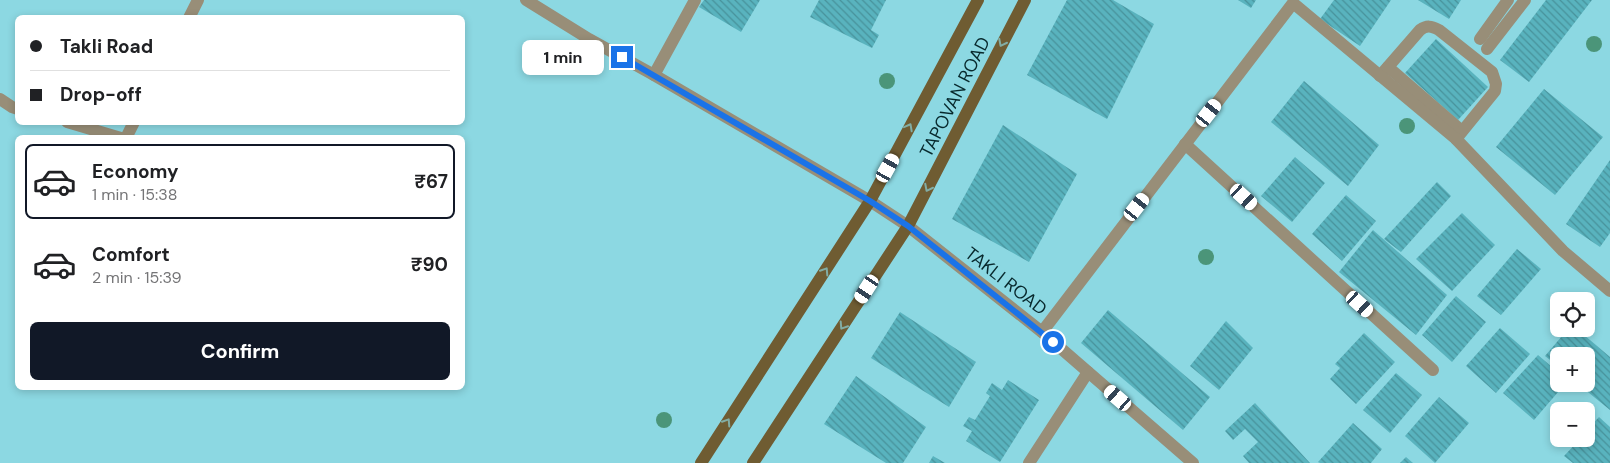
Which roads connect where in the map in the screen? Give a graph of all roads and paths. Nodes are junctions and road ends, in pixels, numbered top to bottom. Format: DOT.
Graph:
graph roads {
  1 [pos="198,0"];
  2 [pos="526,0"];
  3 [pos="695,0"];
  4 [pos="978,0"];
  5 [pos="1025,0"];
  6 [pos="1508,0"];
  7 [pos="1525,0"];
  8 [pos="1294,1"];
  9 [pos="190,15"];
  10 [pos="1384,71"];
  11 [pos="654,75"];
  12 [pos="0,99"];
  13 [pos="15,108"];
  14 [pos="77,125"];
  15 [pos="111,135"];
  16 [pos="1459,135"];
  17 [pos="1185,144"];
  18 [pos="870,201"];
  19 [pos="908,226"];
  20 [pos="1610,291"];
  21 [pos="1042,332"];
  22 [pos="1433,370"];
  23 [pos="1088,372"];
  24 [pos="701,463"];
  25 [pos="754,463"];
  26 [pos="1029,463"];
  27 [pos="1193,463"];
  1 -- 9 [label="street"];
  2 -- 11 [label="street, TAKLI ROAD"];
  3 -- 11 [label="street"];
  18 -- 4 [label="main road, one-way"];
  5 -- 19 [label="main road, TAPOVAN ROAD, one-way"];
  6 -- 7 [label="street"];
  8 -- 10 [label="street"];
  8 -- 17 [label="street"];
  10 -- 16 [label="street"];
  10 -- 16 [label="street"];
  11 -- 18 [label="street, TAKLI ROAD"];
  12 -- 13 [label="street"];
  14 -- 15 [label="street"];
  16 -- 20 [label="street"];
  17 -- 21 [label="street"];
  17 -- 22 [label="street"];
  18 -- 19 [label="street, TAKLI ROAD"];
  24 -- 18 [label="main road, one-way"];
  19 -- 21 [label="street, TAKLI ROAD"];
  19 -- 25 [label="main road, TAPOVAN ROAD, one-way"];
  21 -- 23 [label="street, TAKLI ROAD"];
  23 -- 26 [label="street"];
  23 -- 27 [label="street, TAKLI ROAD"];
}
